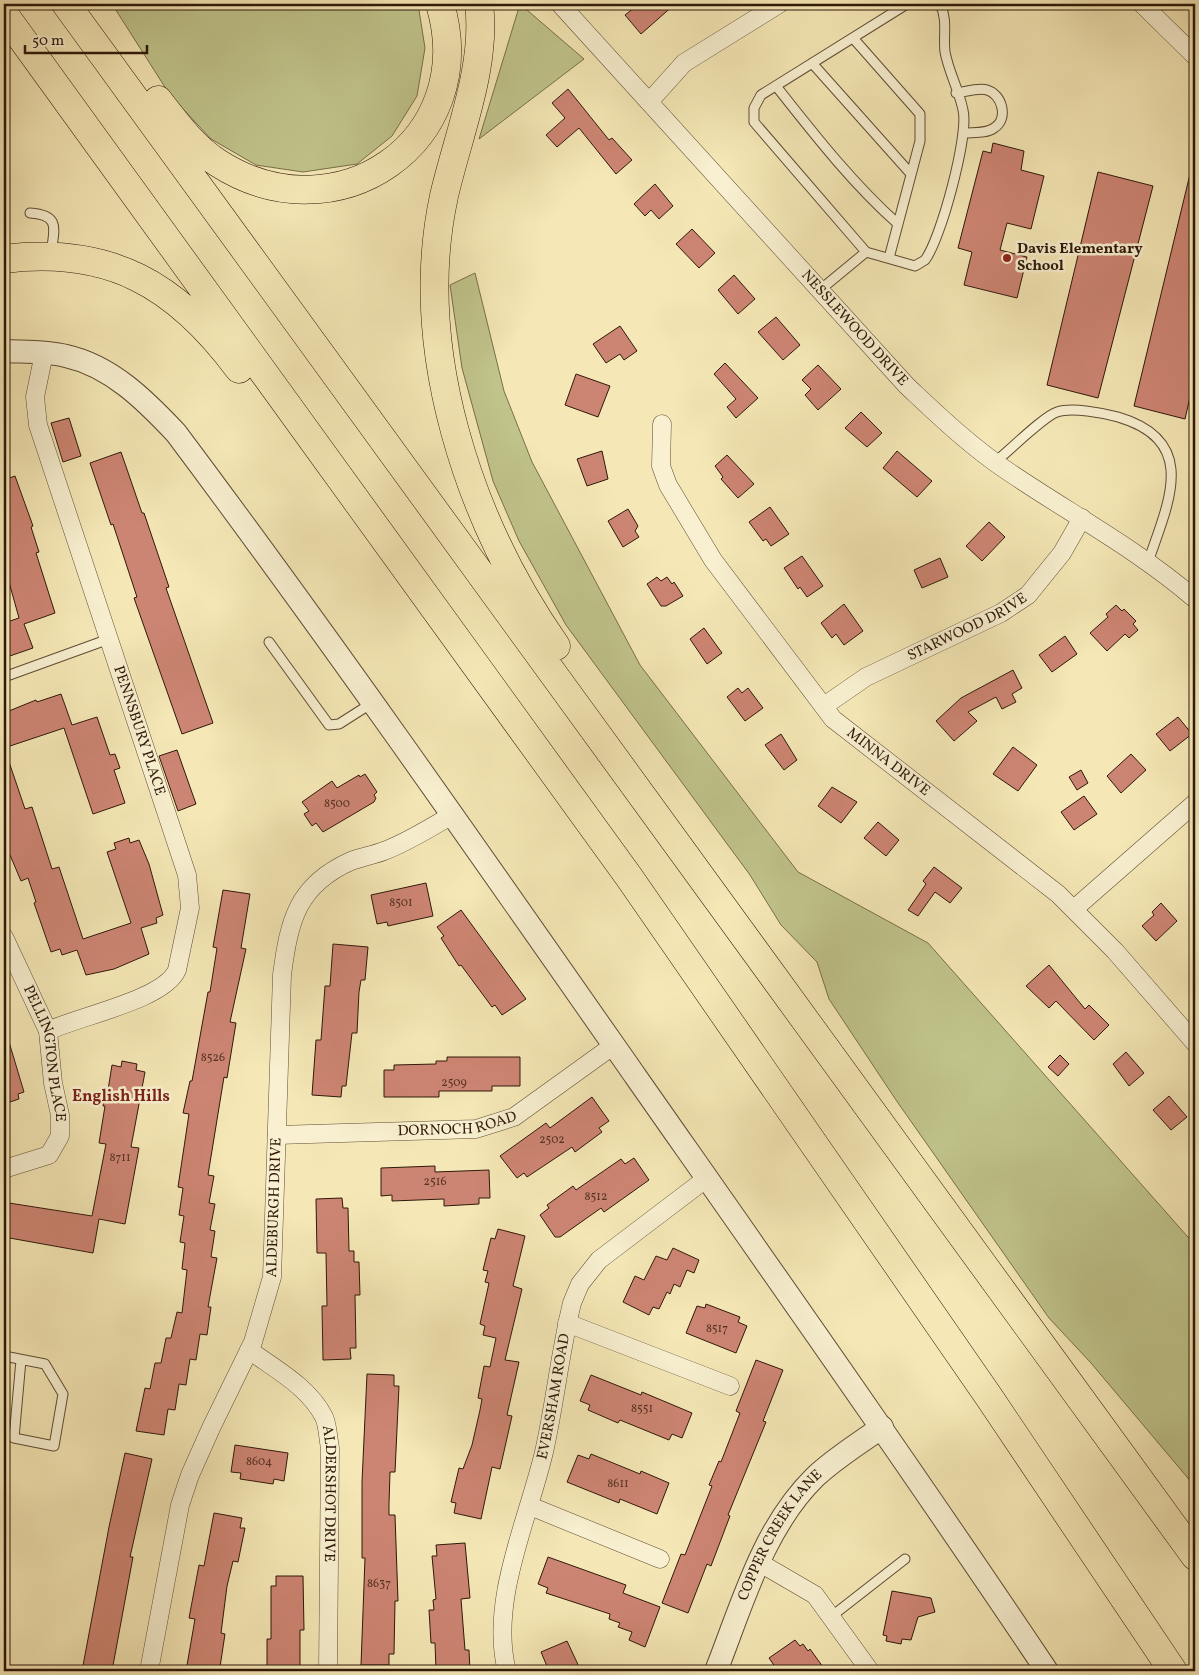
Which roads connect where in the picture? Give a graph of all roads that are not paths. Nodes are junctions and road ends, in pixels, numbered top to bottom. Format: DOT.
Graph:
graph roads {
  1 [pos="66,4"];
  2 [pos="72,4"];
  3 [pos="440,4"];
  4 [pos="478,4"];
  5 [pos="560,4"];
  6 [pos="779,4"];
  7 [pos="907,4"];
  8 [pos="940,4"];
  9 [pos="1142,4"];
  10 [pos="4,14"];
  11 [pos="853,38"];
  12 [pos="1195,56"];
  13 [pos="812,63"];
  14 [pos="776,86"];
  15 [pos="956,93"];
  16 [pos="649,102"];
  17 [pos="964,133"];
  18 [pos="911,174"];
  19 [pos="30,213"];
  20 [pos="898,224"];
  21 [pos="866,252"];
  22 [pos="51,257"];
  23 [pos="889,258"];
  24 [pos="4,260"];
  25 [pos="820,290"];
  26 [pos="4,352"];
  27 [pos="44,353"];
  28 [pos="662,424"];
  29 [pos="995,462"];
  30 [pos="1082,518"];
  31 [pos="388,542"];
  32 [pos="1148,562"];
  33 [pos="1195,599"];
  34 [pos="109,639"];
  35 [pos="269,642"];
  36 [pos="4,677"];
  37 [pos="372,703"];
  38 [pos="824,706"];
  39 [pos="645,798"];
  40 [pos="1195,802"];
  41 [pos="452,815"];
  42 [pos="1074,909"];
  43 [pos="4,937"];
  44 [pos="48,1031"];
  45 [pos="1195,1043"];
  46 [pos="614,1046"];
  47 [pos="277,1134"];
  48 [pos="4,1169"];
  49 [pos="707,1178"];
  50 [pos="566,1323"];
  51 [pos="249,1350"];
  52 [pos="4,1356"];
  53 [pos="21,1360"];
  54 [pos="730,1386"];
  55 [pos="882,1427"];
  56 [pos="530,1506"];
  57 [pos="1195,1556"];
  58 [pos="660,1558"];
  59 [pos="905,1559"];
  60 [pos="760,1563"];
  61 [pos="832,1616"];
  62 [pos="149,1671"];
  63 [pos="328,1671"];
  64 [pos="508,1671"];
  65 [pos="716,1671"];
  66 [pos="870,1671"];
  67 [pos="1047,1671"];
  68 [pos="1173,1671"];
  1 -- 39 [label="highway"];
  2 -- 3 [label="highway"];
  4 -- 39 [label="highway"];
  5 -- 16 [label="street, NESSLEWOOD DRIVE"];
  6 -- 16 [label="street"];
  7 -- 11 [label="lane"];
  8 -- 15 [label="lane"];
  9 -- 12 [label="street"];
  10 -- 31 [label="highway"];
  11 -- 13 [label="lane"];
  11 -- 18 [label="lane"];
  13 -- 14 [label="lane"];
  13 -- 18 [label="lane"];
  14 -- 20 [label="lane"];
  14 -- 21 [label="lane"];
  15 -- 17 [label="lane"];
  15 -- 17 [label="lane"];
  16 -- 25 [label="street, NESSLEWOOD DRIVE"];
  17 -- 23 [label="lane"];
  18 -- 20 [label="lane"];
  19 -- 22 [label="lane"];
  20 -- 23 [label="lane"];
  21 -- 23 [label="lane"];
  21 -- 25 [label="lane"];
  22 -- 24 [label="highway"];
  22 -- 31 [label="highway"];
  25 -- 29 [label="street, NESSLEWOOD DRIVE"];
  26 -- 27 [label="street"];
  27 -- 34 [label="street, PENNSBURY PLACE"];
  27 -- 37 [label="street"];
  28 -- 38 [label="street, MINNA DRIVE"];
  29 -- 30 [label="street, NESSLEWOOD DRIVE"];
  29 -- 32 [label="lane"];
  30 -- 32 [label="street, NESSLEWOOD DRIVE"];
  30 -- 38 [label="street, STARWOOD DRIVE"];
  31 -- 68 [label="highway"];
  32 -- 33 [label="street, NESSLEWOOD DRIVE"];
  34 -- 36 [label="lane"];
  34 -- 44 [label="street, PENNSBURY PLACE"];
  35 -- 37 [label="lane"];
  37 -- 41 [label="street"];
  38 -- 42 [label="street, MINNA DRIVE"];
  39 -- 57 [label="highway"];
  40 -- 42 [label="street"];
  41 -- 46 [label="street"];
  41 -- 47 [label="street, ALDEBURGH DRIVE"];
  42 -- 45 [label="street, MINNA DRIVE"];
  43 -- 44 [label="street, PELLINGTON PLACE"];
  44 -- 48 [label="street, PELLINGTON PLACE"];
  46 -- 47 [label="street, DORNOCH ROAD"];
  46 -- 49 [label="street"];
  47 -- 51 [label="street, ALDEBURGH DRIVE"];
  49 -- 50 [label="street, EVERSHAM ROAD"];
  49 -- 55 [label="street"];
  50 -- 54 [label="street"];
  50 -- 56 [label="street, EVERSHAM ROAD"];
  51 -- 62 [label="street, ALDEBURGH DRIVE"];
  51 -- 63 [label="street, ALDERSHOT DRIVE"];
  52 -- 53 [label="lane"];
  53 -- 53 [label="lane"];
  55 -- 60 [label="street, COPPER CREEK LANE"];
  55 -- 67 [label="street"];
  56 -- 58 [label="street"];
  56 -- 64 [label="street, EVERSHAM ROAD"];
  59 -- 61 [label="lane"];
  60 -- 61 [label="street"];
  60 -- 65 [label="street, COPPER CREEK LANE"];
  61 -- 66 [label="street"];
}
